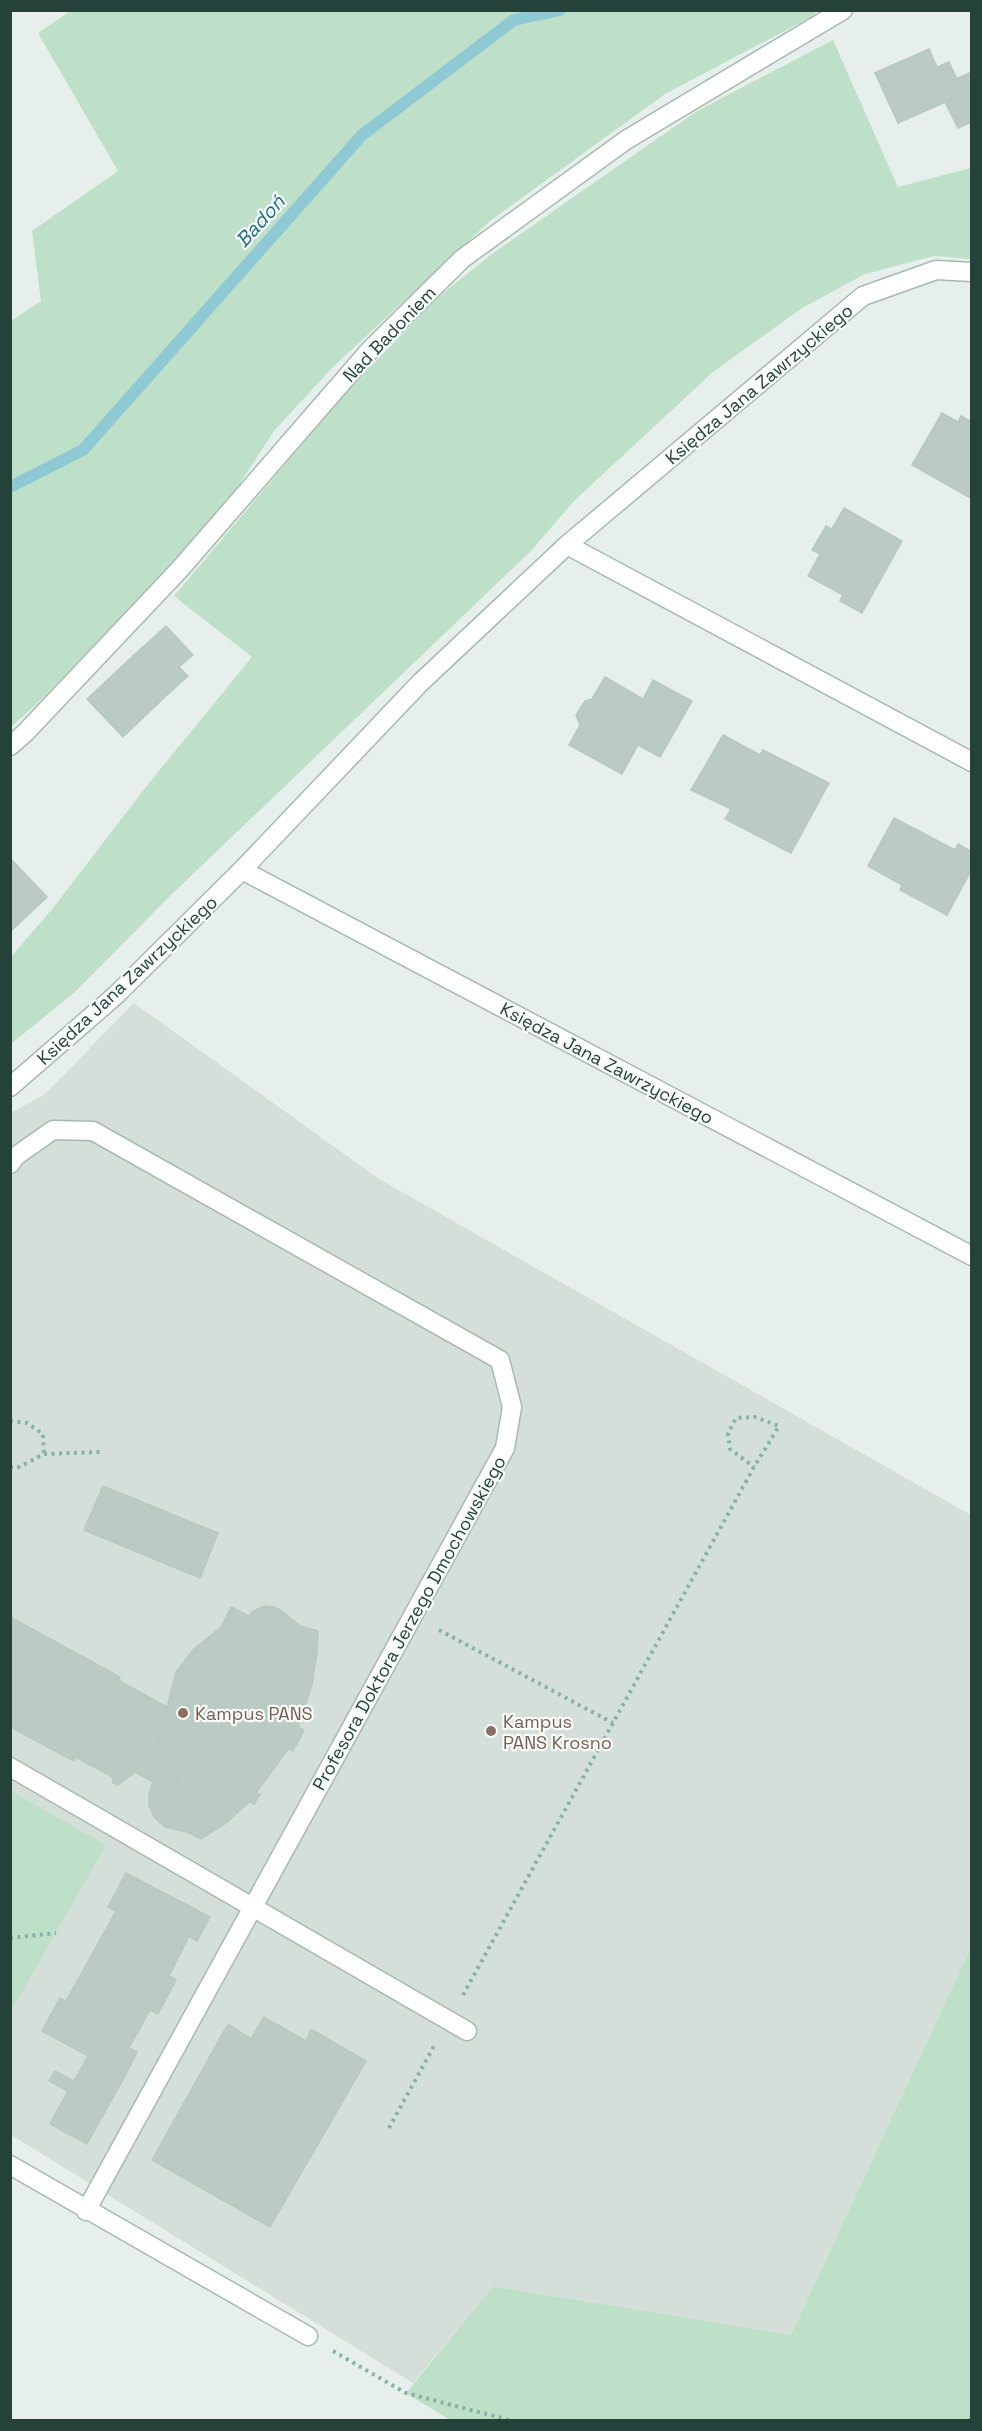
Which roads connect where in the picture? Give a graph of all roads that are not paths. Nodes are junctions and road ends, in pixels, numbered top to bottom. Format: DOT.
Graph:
graph roads {
  1 [pos="843,10"];
  2 [pos="972,272"];
  3 [pos="567,545"];
  4 [pos="10,746"];
  5 [pos="972,762"];
  6 [pos="242,870"];
  7 [pos="10,1087"];
  8 [pos="10,1164"];
  9 [pos="972,1256"];
  10 [pos="10,1767"];
  11 [pos="253,1907"];
  12 [pos="467,2031"];
  13 [pos="10,2165"];
  14 [pos="86,2211"];
  15 [pos="308,2337"];
  1 -- 4 [label="street, Nad Badoniem"];
  2 -- 3 [label="street, Księdza Jana Zawrzyckiego"];
  3 -- 5 [label="street"];
  3 -- 6 [label="street, Księdza Jana Zawrzyckiego"];
  6 -- 7 [label="street, Księdza Jana Zawrzyckiego"];
  6 -- 9 [label="street, Księdza Jana Zawrzyckiego"];
  8 -- 11 [label="street, Profesora Doktora Jerzego Dmochowskiego"];
  10 -- 11 [label="street"];
  11 -- 12 [label="street"];
  11 -- 14 [label="street, Profesora Doktora Jerzego Dmochowskiego"];
  13 -- 14 [label="street"];
  14 -- 15 [label="street"];
}
